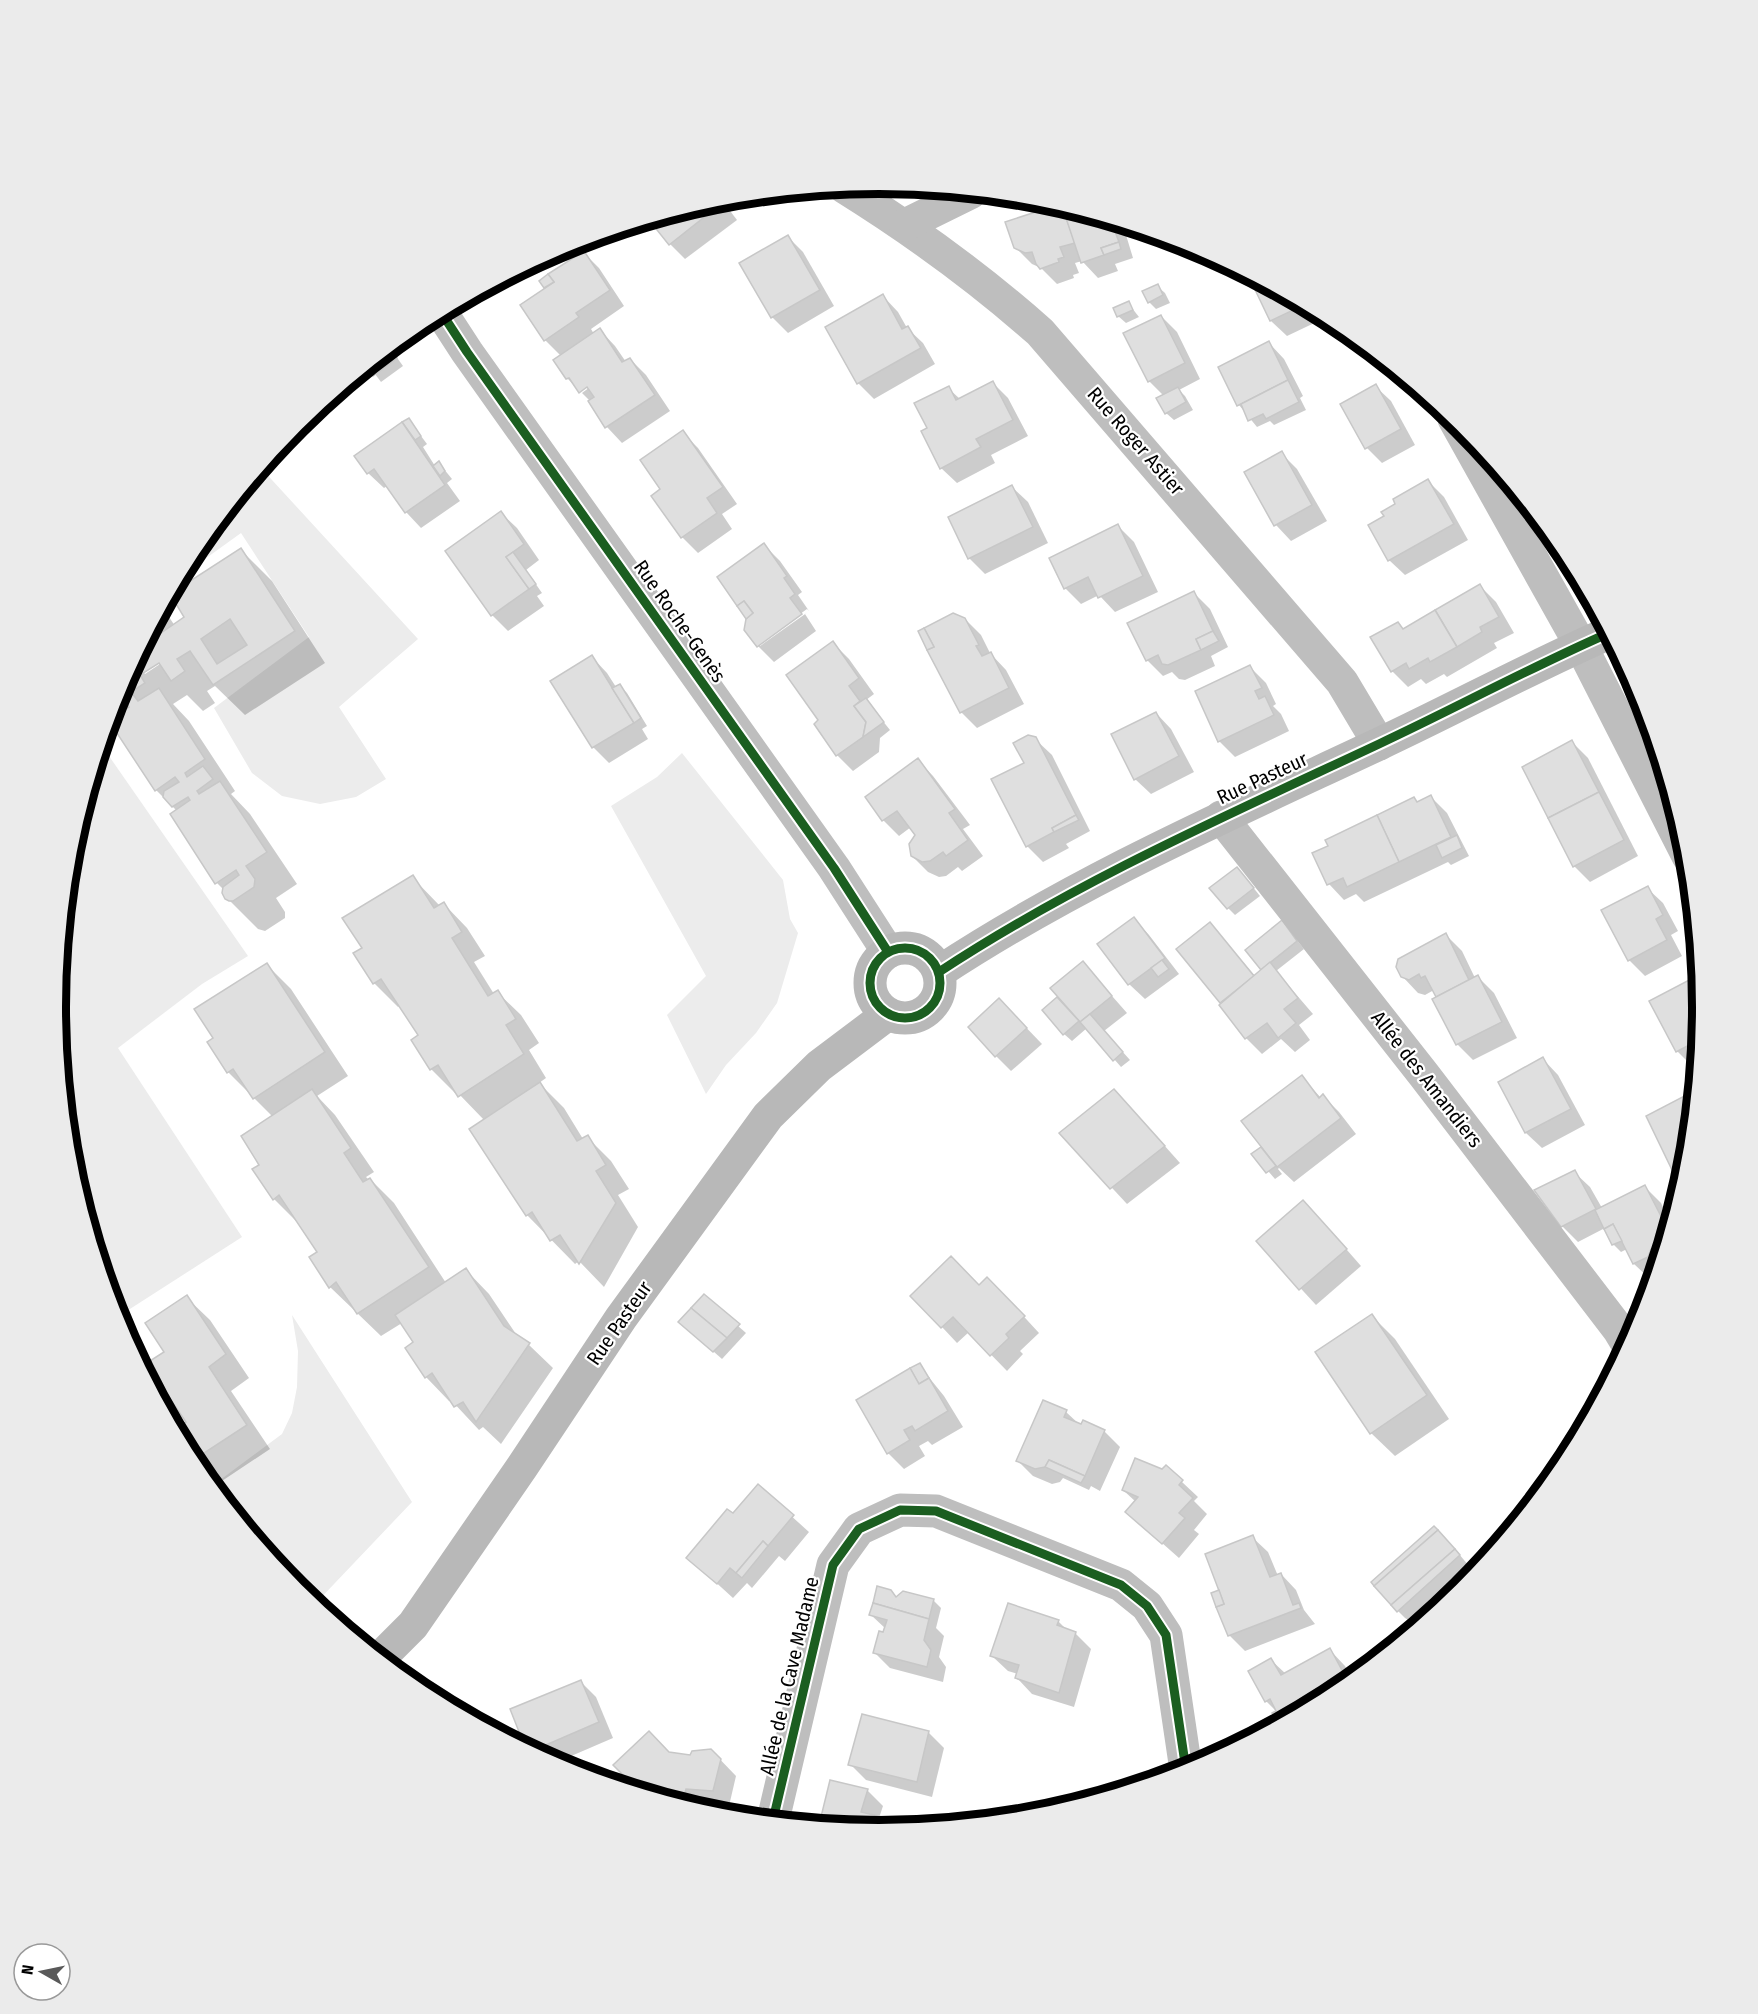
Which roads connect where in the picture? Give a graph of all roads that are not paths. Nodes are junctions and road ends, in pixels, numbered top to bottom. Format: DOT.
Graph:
graph roads {
  1 [pos="857,195"];
  2 [pos="957,198"];
  3 [pos="905,225"];
  4 [pos="446,320"];
  5 [pos="1481,461"];
  6 [pos="1595,640"];
  7 [pos="1379,744"];
  8 [pos="1666,804"];
  9 [pos="1221,817"];
  10 [pos="888,952"];
  11 [pos="939,972"];
  12 [pos="888,1014"];
  13 [pos="1622,1335"];
  14 [pos="385,1653"];
  15 [pos="1185,1760"];
  16 [pos="775,1813"];
  1 -- 3 [label="street, Rue Roger Astier"];
  2 -- 3 [label="street"];
  3 -- 7 [label="street, Rue Roger Astier"];
  4 -- 10 [label="street, Rue Roche-Genès"];
  5 -- 6 [label="street"];
  6 -- 7 [label="main road, Rue Pasteur"];
  6 -- 8 [label="street"];
  7 -- 9 [label="main road, Rue Pasteur"];
  9 -- 11 [label="main road, Rue Pasteur"];
  9 -- 13 [label="street, Allée des Amandiers"];
  10 -- 11 [label="main road"];
  10 -- 12 [label="main road"];
  11 -- 12 [label="main road"];
  12 -- 14 [label="main road, Rue Pasteur"];
  15 -- 16 [label="street, Allée de la Cave Madame"];
}
